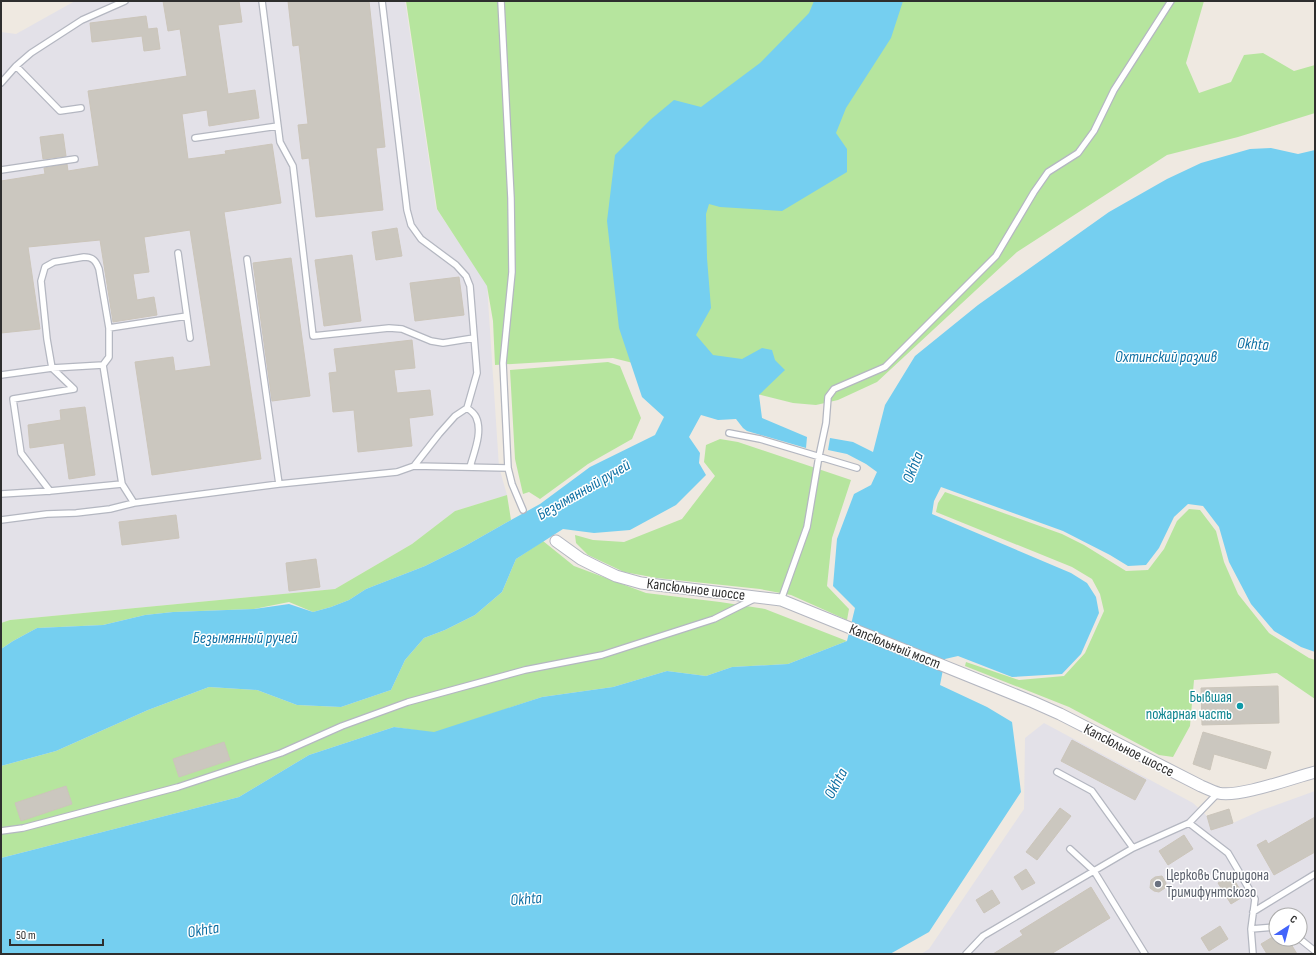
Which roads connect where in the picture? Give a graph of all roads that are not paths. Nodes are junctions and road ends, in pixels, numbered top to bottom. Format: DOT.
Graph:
graph roads {
  1 [pos="125,1"];
  2 [pos="262,1"];
  3 [pos="382,1"];
  4 [pos="501,1"];
  5 [pos="1171,1"];
  6 [pos="16,66"];
  7 [pos="1,83"];
  8 [pos="80,108"];
  9 [pos="278,126"];
  10 [pos="195,138"];
  11 [pos="75,159"];
  12 [pos="1,170"];
  13 [pos="178,252"];
  14 [pos="248,259"];
  15 [pos="187,316"];
  16 [pos="109,328"];
  17 [pos="190,338"];
  18 [pos="474,338"];
  19 [pos="103,365"];
  20 [pos="52,368"];
  21 [pos="1,375"];
  22 [pos="467,408"];
  23 [pos="729,433"];
  24 [pos="819,456"];
  25 [pos="414,466"];
  26 [pos="470,467"];
  27 [pos="508,468"];
  28 [pos="856,468"];
  29 [pos="122,484"];
  30 [pos="279,484"];
  31 [pos="50,491"];
  32 [pos="1,494"];
  33 [pos="134,503"];
  34 [pos="523,510"];
  35 [pos="1,520"];
  36 [pos="556,541"];
  37 [pos="758,597"];
  38 [pos="781,600"];
  39 [pos="842,624"];
  40 [pos="949,668"];
  41 [pos="1057,772"];
  42 [pos="1315,772"];
  43 [pos="1219,793"];
  44 [pos="1190,823"];
  45 [pos="1,831"];
  46 [pos="1133,848"];
  47 [pos="1070,849"];
  48 [pos="1094,871"];
  49 [pos="1315,874"];
  50 [pos="1253,912"];
  51 [pos="1268,928"];
  52 [pos="1251,929"];
  53 [pos="966,954"];
  54 [pos="1145,954"];
  55 [pos="1254,954"];
  1 -- 6 [label="lane"];
  2 -- 9 [label="lane"];
  3 -- 18 [label="lane"];
  4 -- 27 [label="lane"];
  5 -- 24 [label="lane"];
  6 -- 7 [label="lane"];
  6 -- 8 [label="lane"];
  9 -- 10 [label="lane"];
  9 -- 18 [label="lane"];
  11 -- 12 [label="lane"];
  13 -- 15 [label="lane"];
  14 -- 30 [label="lane"];
  15 -- 16 [label="lane"];
  15 -- 17 [label="lane"];
  16 -- 19 [label="lane"];
  16 -- 20 [label="lane"];
  18 -- 22 [label="lane"];
  19 -- 20 [label="lane"];
  19 -- 29 [label="lane"];
  20 -- 21 [label="lane"];
  20 -- 31 [label="lane"];
  22 -- 25 [label="lane"];
  22 -- 26 [label="lane"];
  23 -- 24 [label="lane"];
  24 -- 28 [label="lane"];
  24 -- 38 [label="lane"];
  25 -- 26 [label="lane"];
  25 -- 30 [label="lane"];
  26 -- 27 [label="lane"];
  27 -- 34 [label="lane"];
  29 -- 31 [label="lane"];
  29 -- 33 [label="lane"];
  30 -- 33 [label="lane"];
  31 -- 32 [label="lane"];
  33 -- 35 [label="lane"];
  36 -- 37 [label="street, Капсюльное шоссе"];
  37 -- 38 [label="street, Капсюльное шоссе"];
  37 -- 45 [label="lane"];
  38 -- 39 [label="street, Капсюльное шоссе"];
  39 -- 40 [label="street, Капсюльный мост"];
  40 -- 43 [label="street, Капсюльное шоссе"];
  41 -- 46 [label="lane"];
  42 -- 43 [label="street, Капсюльное шоссе"];
  43 -- 44 [label="lane"];
  44 -- 46 [label="lane"];
  44 -- 50 [label="lane"];
  46 -- 48 [label="lane"];
  47 -- 48 [label="lane"];
  48 -- 53 [label="lane"];
  48 -- 54 [label="lane"];
  49 -- 50 [label="lane"];
  50 -- 52 [label="lane"];
  51 -- 52 [label="lane"];
  52 -- 55 [label="lane"];
}
